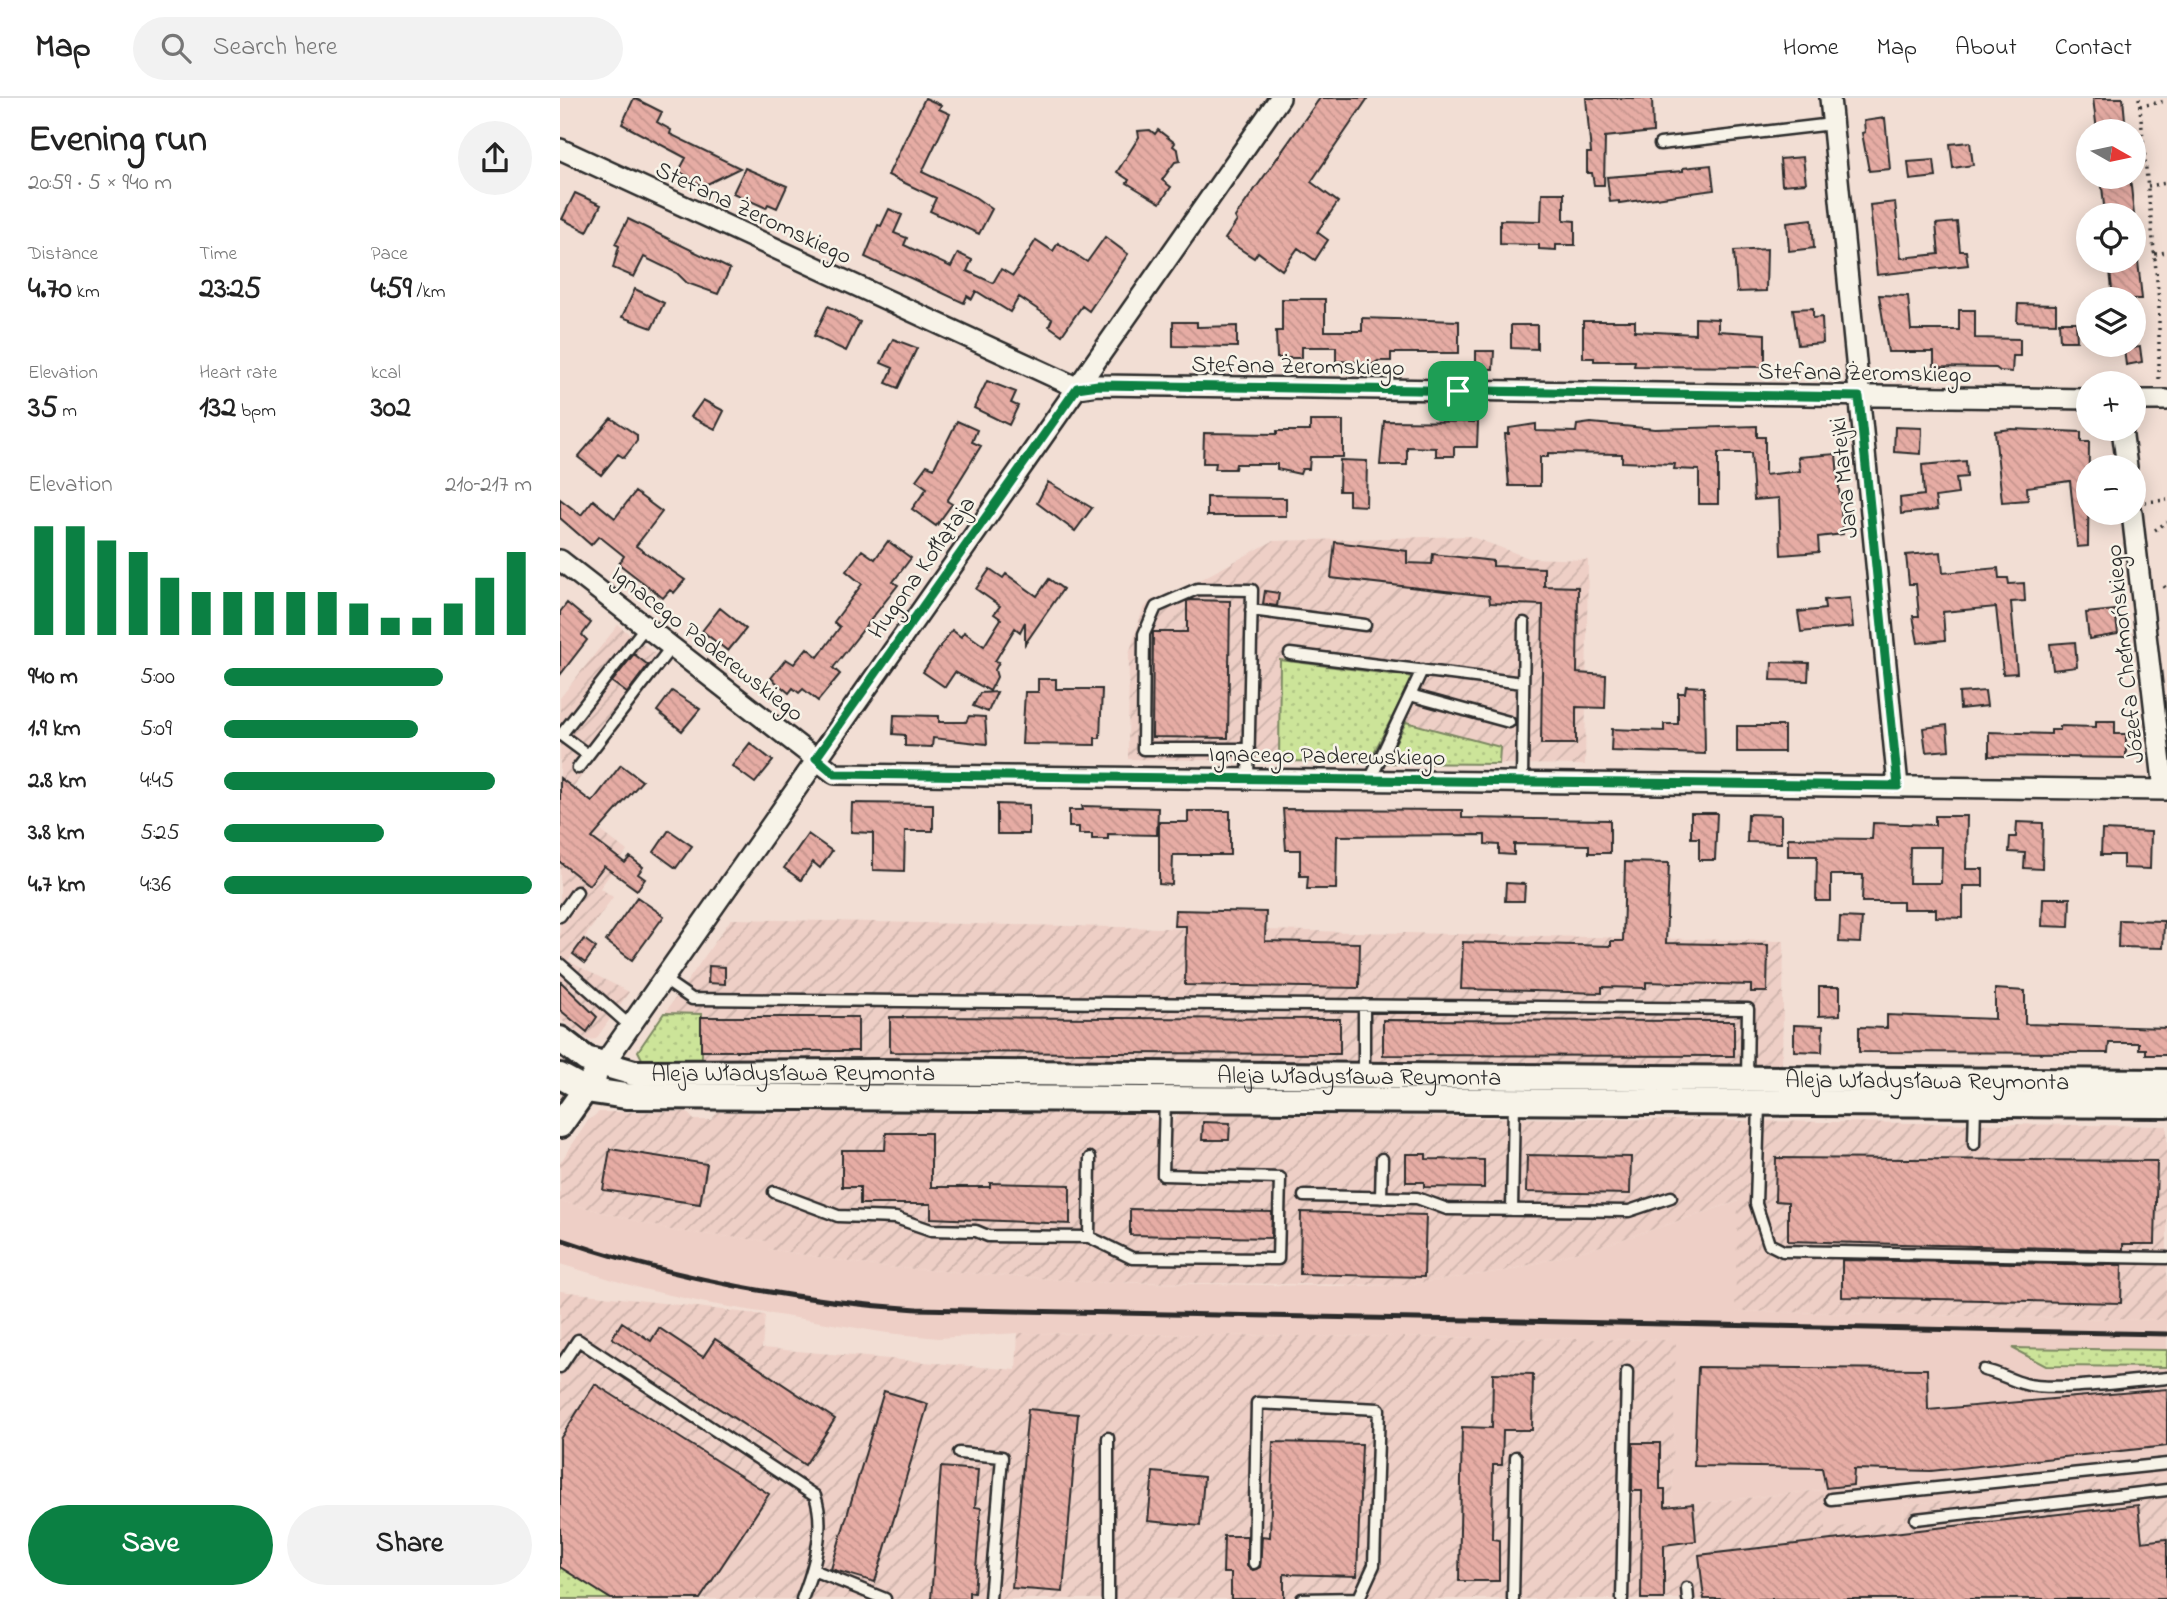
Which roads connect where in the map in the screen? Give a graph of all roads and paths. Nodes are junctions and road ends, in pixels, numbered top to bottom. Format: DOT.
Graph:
graph roads {
  1 [pos="1280,98"];
  2 [pos="1830,98"];
  3 [pos="2139,98"];
  4 [pos="2167,102"];
  5 [pos="2140,106"];
  6 [pos="1832,124"];
  7 [pos="1660,145"];
  8 [pos="560,149"];
  9 [pos="2167,183"];
  10 [pos="2148,186"];
  11 [pos="2167,252"];
  12 [pos="2155,254"];
  13 [pos="2167,300"];
  14 [pos="2159,301"];
  15 [pos="1077,388"];
  16 [pos="2163,394"];
  17 [pos="1859,397"];
  18 [pos="2076,400"];
  19 [pos="2167,500"];
  20 [pos="2146,502"];
  21 [pos="2167,522"];
  22 [pos="2134,525"];
  23 [pos="2155,530"];
  24 [pos="560,560"];
  25 [pos="1251,610"];
  26 [pos="1524,623"];
  27 [pos="1365,625"];
  28 [pos="646,626"];
  29 [pos="672,646"];
  30 [pos="1290,654"];
  31 [pos="1422,670"];
  32 [pos="1523,683"];
  33 [pos="1410,695"];
  34 [pos="1509,722"];
  35 [pos="1249,749"];
  36 [pos="588,755"];
  37 [pos="816,758"];
  38 [pos="578,768"];
  39 [pos="1248,779"];
  40 [pos="1370,780"];
  41 [pos="1522,782"];
  42 [pos="1898,786"];
  43 [pos="2165,790"];
  44 [pos="577,892"];
  45 [pos="560,916"];
  46 [pos="560,964"];
  47 [pos="663,979"];
  48 [pos="1364,1005"];
  49 [pos="629,1026"];
  50 [pos="560,1039"];
  51 [pos="603,1065"];
  52 [pos="877,1072"];
  53 [pos="1165,1074"];
  54 [pos="560,1076"];
  55 [pos="1364,1076"];
  56 [pos="1515,1077"];
  57 [pos="2167,1082"];
  58 [pos="586,1090"];
  59 [pos="1751,1095"];
  60 [pos="877,1098"];
  61 [pos="1165,1100"];
  62 [pos="1364,1101"];
  63 [pos="1514,1102"];
  64 [pos="1975,1104"];
  65 [pos="2167,1105"];
  66 [pos="560,1125"];
  67 [pos="1974,1144"];
  68 [pos="1090,1158"];
  69 [pos="1382,1159"];
  70 [pos="774,1192"];
  71 [pos="1304,1196"];
  72 [pos="1671,1197"];
  73 [pos="1381,1198"];
  74 [pos="1512,1210"];
  75 [pos="1089,1237"];
  76 [pos="2167,1258"];
  77 [pos="563,1355"];
  78 [pos="560,1367"];
  79 [pos="1983,1370"];
  80 [pos="1627,1372"];
  81 [pos="2167,1378"];
  82 [pos="1108,1438"];
  83 [pos="959,1453"];
  84 [pos="1516,1457"];
  85 [pos="2167,1464"];
  86 [pos="2167,1490"];
  87 [pos="1831,1499"];
  88 [pos="1916,1519"];
  89 [pos="1254,1563"];
  90 [pos="813,1570"];
  91 [pos="802,1599"];
  92 [pos="885,1599"];
  93 [pos="990,1599"];
  94 [pos="1108,1599"];
  95 [pos="1302,1599"];
  96 [pos="1359,1599"];
  97 [pos="1513,1599"];
  98 [pos="1622,1599"];
  1 -- 15 [label="street, Hugona Kołłątaja"];
  2 -- 6 [label="street, Jana Matejki"];
  3 -- 5 [label="path"];
  4 -- 5 [label="path"];
  5 -- 10 [label="path"];
  6 -- 7 [label="lane"];
  6 -- 17 [label="street, Jana Matejki"];
  8 -- 15 [label="street, Stefana Żeromskiego"];
  9 -- 10 [label="path"];
  10 -- 12 [label="path"];
  11 -- 12 [label="path"];
  12 -- 14 [label="path"];
  13 -- 14 [label="path"];
  14 -- 16 [label="path"];
  15 -- 17 [label="street, Stefana Żeromskiego"];
  15 -- 37 [label="street, Hugona Kołłątaja"];
  17 -- 18 [label="street, Stefana Żeromskiego"];
  17 -- 42 [label="street, Jana Matejki"];
  19 -- 20 [label="path"];
  21 -- 23 [label="path"];
  22 -- 43 [label="street, Józefa Chełmońskiego"];
  24 -- 28 [label="street, Ignacego Paderewskiego"];
  25 -- 27 [label="lane"];
  25 -- 35 [label="lane"];
  25 -- 35 [label="lane"];
  26 -- 32 [label="lane"];
  28 -- 29 [label="street, Ignacego Paderewskiego"];
  28 -- 36 [label="lane"];
  29 -- 36 [label="lane"];
  29 -- 37 [label="street, Ignacego Paderewskiego"];
  30 -- 31 [label="lane"];
  31 -- 32 [label="lane"];
  31 -- 33 [label="lane"];
  32 -- 41 [label="lane"];
  33 -- 34 [label="lane"];
  33 -- 40 [label="lane"];
  35 -- 39 [label="lane"];
  36 -- 38 [label="lane"];
  37 -- 39 [label="street, Ignacego Paderewskiego"];
  37 -- 47 [label="street, Hugona Kołłątaja"];
  39 -- 40 [label="street, Ignacego Paderewskiego"];
  40 -- 41 [label="street, Ignacego Paderewskiego"];
  41 -- 42 [label="street, Ignacego Paderewskiego"];
  42 -- 43 [label="street, Ignacego Paderewskiego"];
  44 -- 45 [label="lane"];
  46 -- 49 [label="lane"];
  47 -- 48 [label="lane"];
  47 -- 49 [label="street, Hugona Kołłątaja"];
  48 -- 55 [label="lane"];
  48 -- 59 [label="lane"];
  49 -- 51 [label="street, Hugona Kołłątaja"];
  50 -- 51 [label="street, Aleja Władysława Reymonta"];
  51 -- 52 [label="street, Aleja Władysława Reymonta"];
  51 -- 58 [label="street"];
  52 -- 53 [label="street, Aleja Władysława Reymonta"];
  52 -- 60 [label="lane"];
  53 -- 55 [label="street, Aleja Władysława Reymonta"];
  53 -- 61 [label="lane"];
  54 -- 58 [label="street, Aleja Władysława Reymonta"];
  55 -- 56 [label="street, Aleja Władysława Reymonta"];
  55 -- 62 [label="lane"];
  56 -- 59 [label="street, Aleja Władysława Reymonta"];
  56 -- 63 [label="lane"];
  57 -- 59 [label="street, Aleja Władysława Reymonta"];
  58 -- 60 [label="street, Aleja Władysława Reymonta"];
  58 -- 66 [label="street"];
  59 -- 63 [label="street, Aleja Władysława Reymonta"];
  59 -- 64 [label="street, Aleja Władysława Reymonta"];
  59 -- 76 [label="lane"];
  60 -- 61 [label="street, Aleja Władysława Reymonta"];
  61 -- 62 [label="street, Aleja Władysława Reymonta"];
  61 -- 75 [label="lane"];
  62 -- 63 [label="street, Aleja Władysława Reymonta"];
  63 -- 74 [label="lane"];
  64 -- 65 [label="street, Aleja Władysława Reymonta"];
  64 -- 67 [label="lane"];
  68 -- 75 [label="lane"];
  69 -- 73 [label="lane"];
  70 -- 75 [label="lane"];
  71 -- 73 [label="lane"];
  72 -- 74 [label="lane"];
  73 -- 74 [label="lane"];
  77 -- 78 [label="lane"];
  77 -- 90 [label="lane"];
  79 -- 81 [label="lane"];
  80 -- 98 [label="lane"];
  82 -- 94 [label="lane"];
  83 -- 93 [label="lane"];
  84 -- 97 [label="lane"];
  85 -- 87 [label="lane"];
  86 -- 88 [label="lane"];
  89 -- 96 [label="lane"];
  90 -- 91 [label="lane"];
  90 -- 92 [label="lane"];
  95 -- 96 [label="lane"];
}
